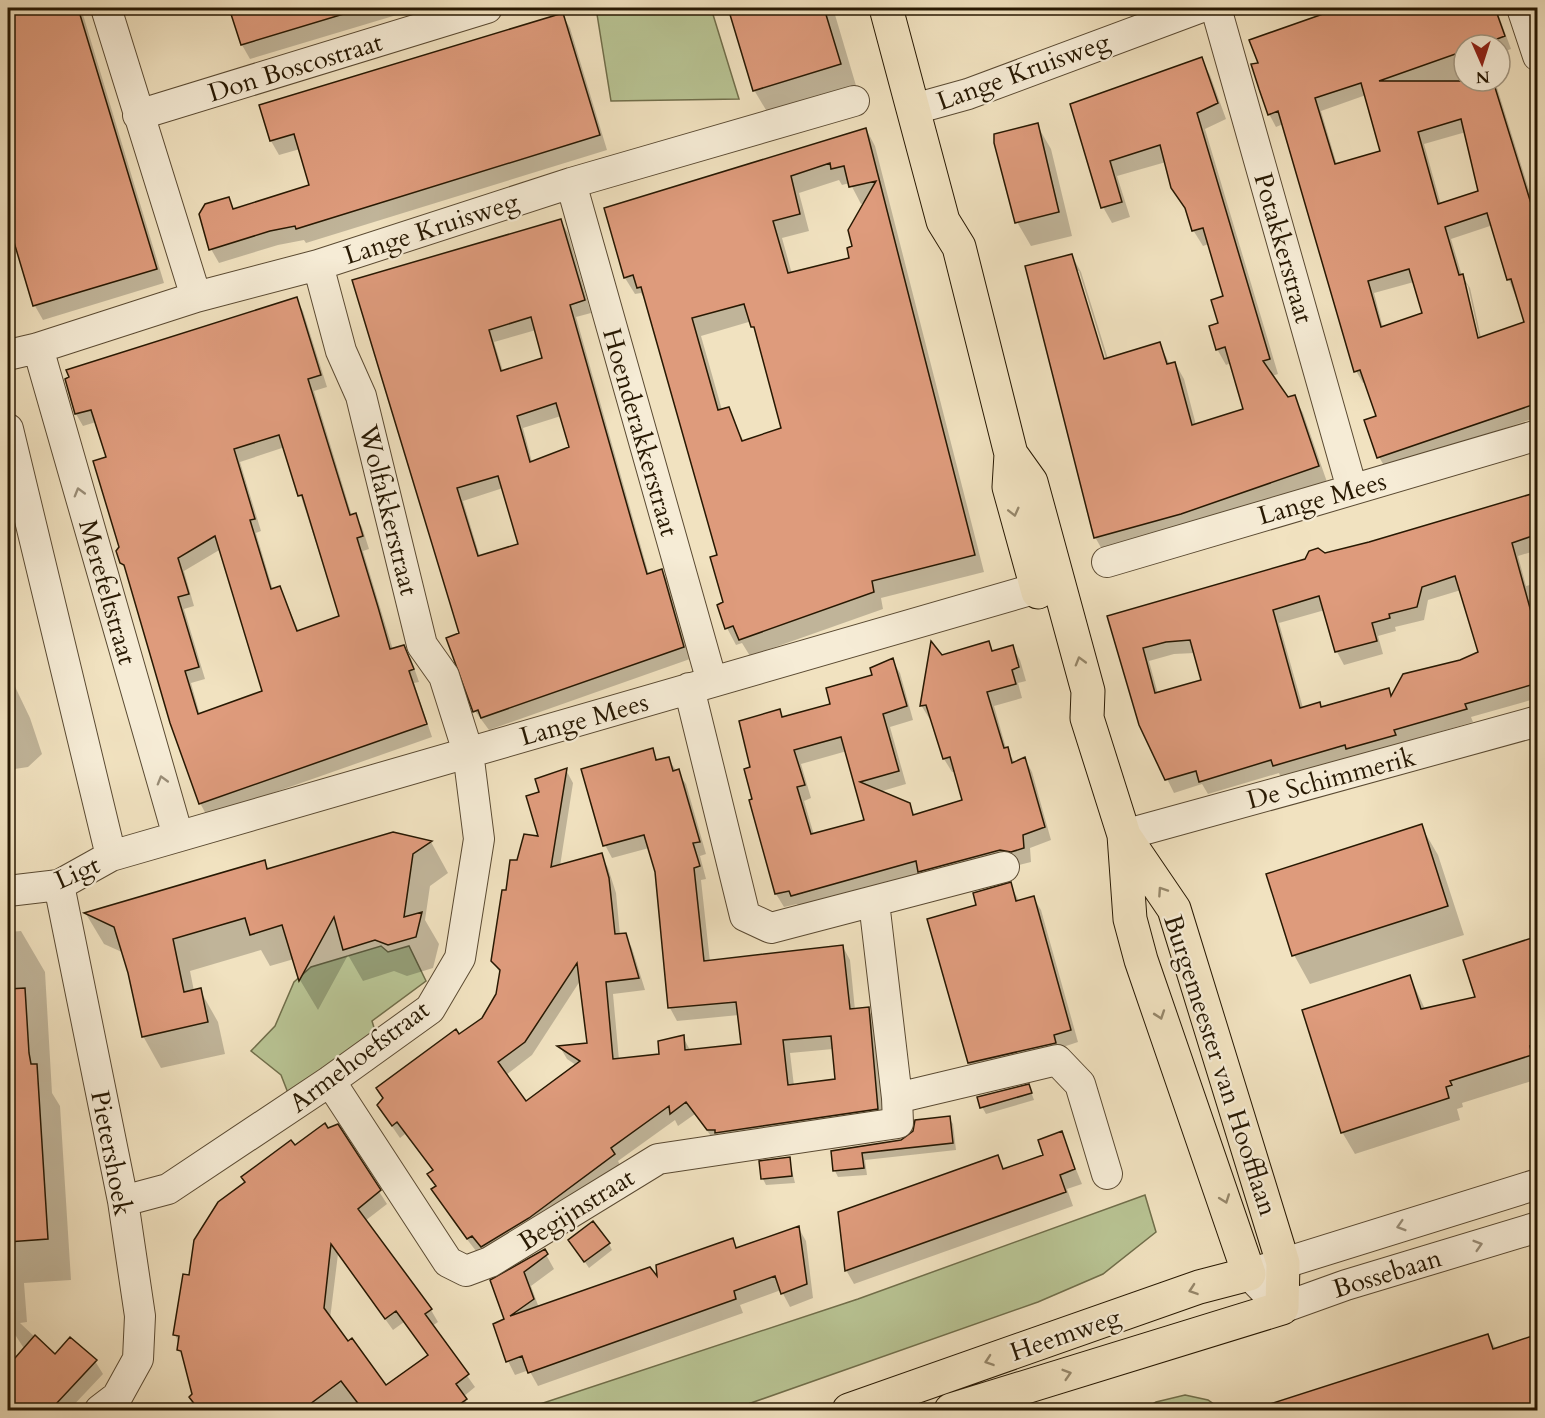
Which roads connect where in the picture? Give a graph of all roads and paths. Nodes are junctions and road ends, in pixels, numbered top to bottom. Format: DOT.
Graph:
graph roads {
  1 [pos="106,8"];
  2 [pos="487,8"];
  3 [pos="886,8"];
  4 [pos="908,8"];
  5 [pos="1199,8"];
  6 [pos="1216,8"];
  7 [pos="1522,8"];
  8 [pos="1538,56"];
  9 [pos="854,101"];
  10 [pos="923,107"];
  11 [pos="138,115"];
  12 [pos="571,183"];
  13 [pos="318,265"];
  14 [pos="196,297"];
  15 [pos="38,348"];
  16 [pos="8,355"];
  17 [pos="8,429"];
  18 [pos="1538,435"];
  19 [pos="1352,489"];
  20 [pos="1107,562"];
  21 [pos="1047,585"];
  22 [pos="700,685"];
  23 [pos="1538,721"];
  24 [pos="468,752"];
  25 [pos="1124,835"];
  26 [pos="178,836"];
  27 [pos="111,856"];
  28 [pos="1004,867"];
  29 [pos="59,885"];
  30 [pos="8,891"];
  31 [pos="874,902"];
  32 [pos="330,1081"];
  33 [pos="897,1098"];
  34 [pos="1107,1174"];
  35 [pos="1538,1184"];
  36 [pos="123,1201"];
  37 [pos="1538,1227"];
  38 [pos="1283,1263"];
  39 [pos="1249,1274"];
  40 [pos="1282,1308"];
  41 [pos="100,1410"];
  42 [pos="849,1410"];
  43 [pos="951,1410"];
  1 -- 11 [label="street"];
  2 -- 11 [label="street, Don Boscostraat"];
  3 -- 10 [label="main road, Burgemeester van Hoofflaan"];
  4 -- 10 [label="main road, Burgemeester van Hoofflaan"];
  5 -- 10 [label="street, Lange Kruisweg"];
  6 -- 19 [label="street, Potakkerstraat"];
  7 -- 8 [label="street"];
  9 -- 12 [label="street, Lange Kruisweg"];
  10 -- 21 [label="main road, Burgemeester van Hoofflaan"];
  11 -- 14 [label="street"];
  12 -- 13 [label="street, Lange Kruisweg"];
  12 -- 22 [label="street, Hoenderakkerstraat"];
  13 -- 14 [label="street, Lange Kruisweg"];
  13 -- 24 [label="street, Wolfakkerstraat"];
  14 -- 15 [label="street, Lange Kruisweg"];
  15 -- 16 [label="street, Lange Kruisweg"];
  26 -- 15 [label="street, Merefeltstraat, one-way"];
  17 -- 27 [label="street"];
  18 -- 19 [label="street, Lange Mees"];
  19 -- 20 [label="street, Lange Mees"];
  21 -- 22 [label="street, Lange Mees"];
  21 -- 25 [label="main road, Burgemeester van Hoofflaan"];
  22 -- 24 [label="street, Lange Mees"];
  22 -- 31 [label="street"];
  23 -- 25 [label="street, De Schimmerik"];
  24 -- 26 [label="street, Lange Mees"];
  24 -- 32 [label="street, Armehoefstraat"];
  38 -- 25 [label="main road, Burgemeester van Hoofflaan, one-way"];
  25 -- 39 [label="main road, Burgemeester van Hoofflaan, one-way"];
  26 -- 27 [label="street, Lange Mees"];
  27 -- 29 [label="street, Ligt"];
  28 -- 31 [label="street"];
  29 -- 30 [label="street, Ligt"];
  29 -- 36 [label="street, Pietershoek"];
  31 -- 33 [label="street, Begijnstraat"];
  32 -- 33 [label="street, Begijnstraat"];
  32 -- 36 [label="street, Armehoefstraat"];
  33 -- 34 [label="street"];
  35 -- 38 [label="street, Bossebaan, one-way"];
  36 -- 41 [label="street, Pietershoek"];
  40 -- 37 [label="street, Bossebaan, one-way"];
  38 -- 39 [label="street, Heemweg"];
  38 -- 40 [label="main road, Burgemeester van Hoofflaan"];
  39 -- 40 [label="street"];
  39 -- 42 [label="main road, Heemweg, one-way"];
  43 -- 40 [label="main road, Heemweg, one-way"];
}
